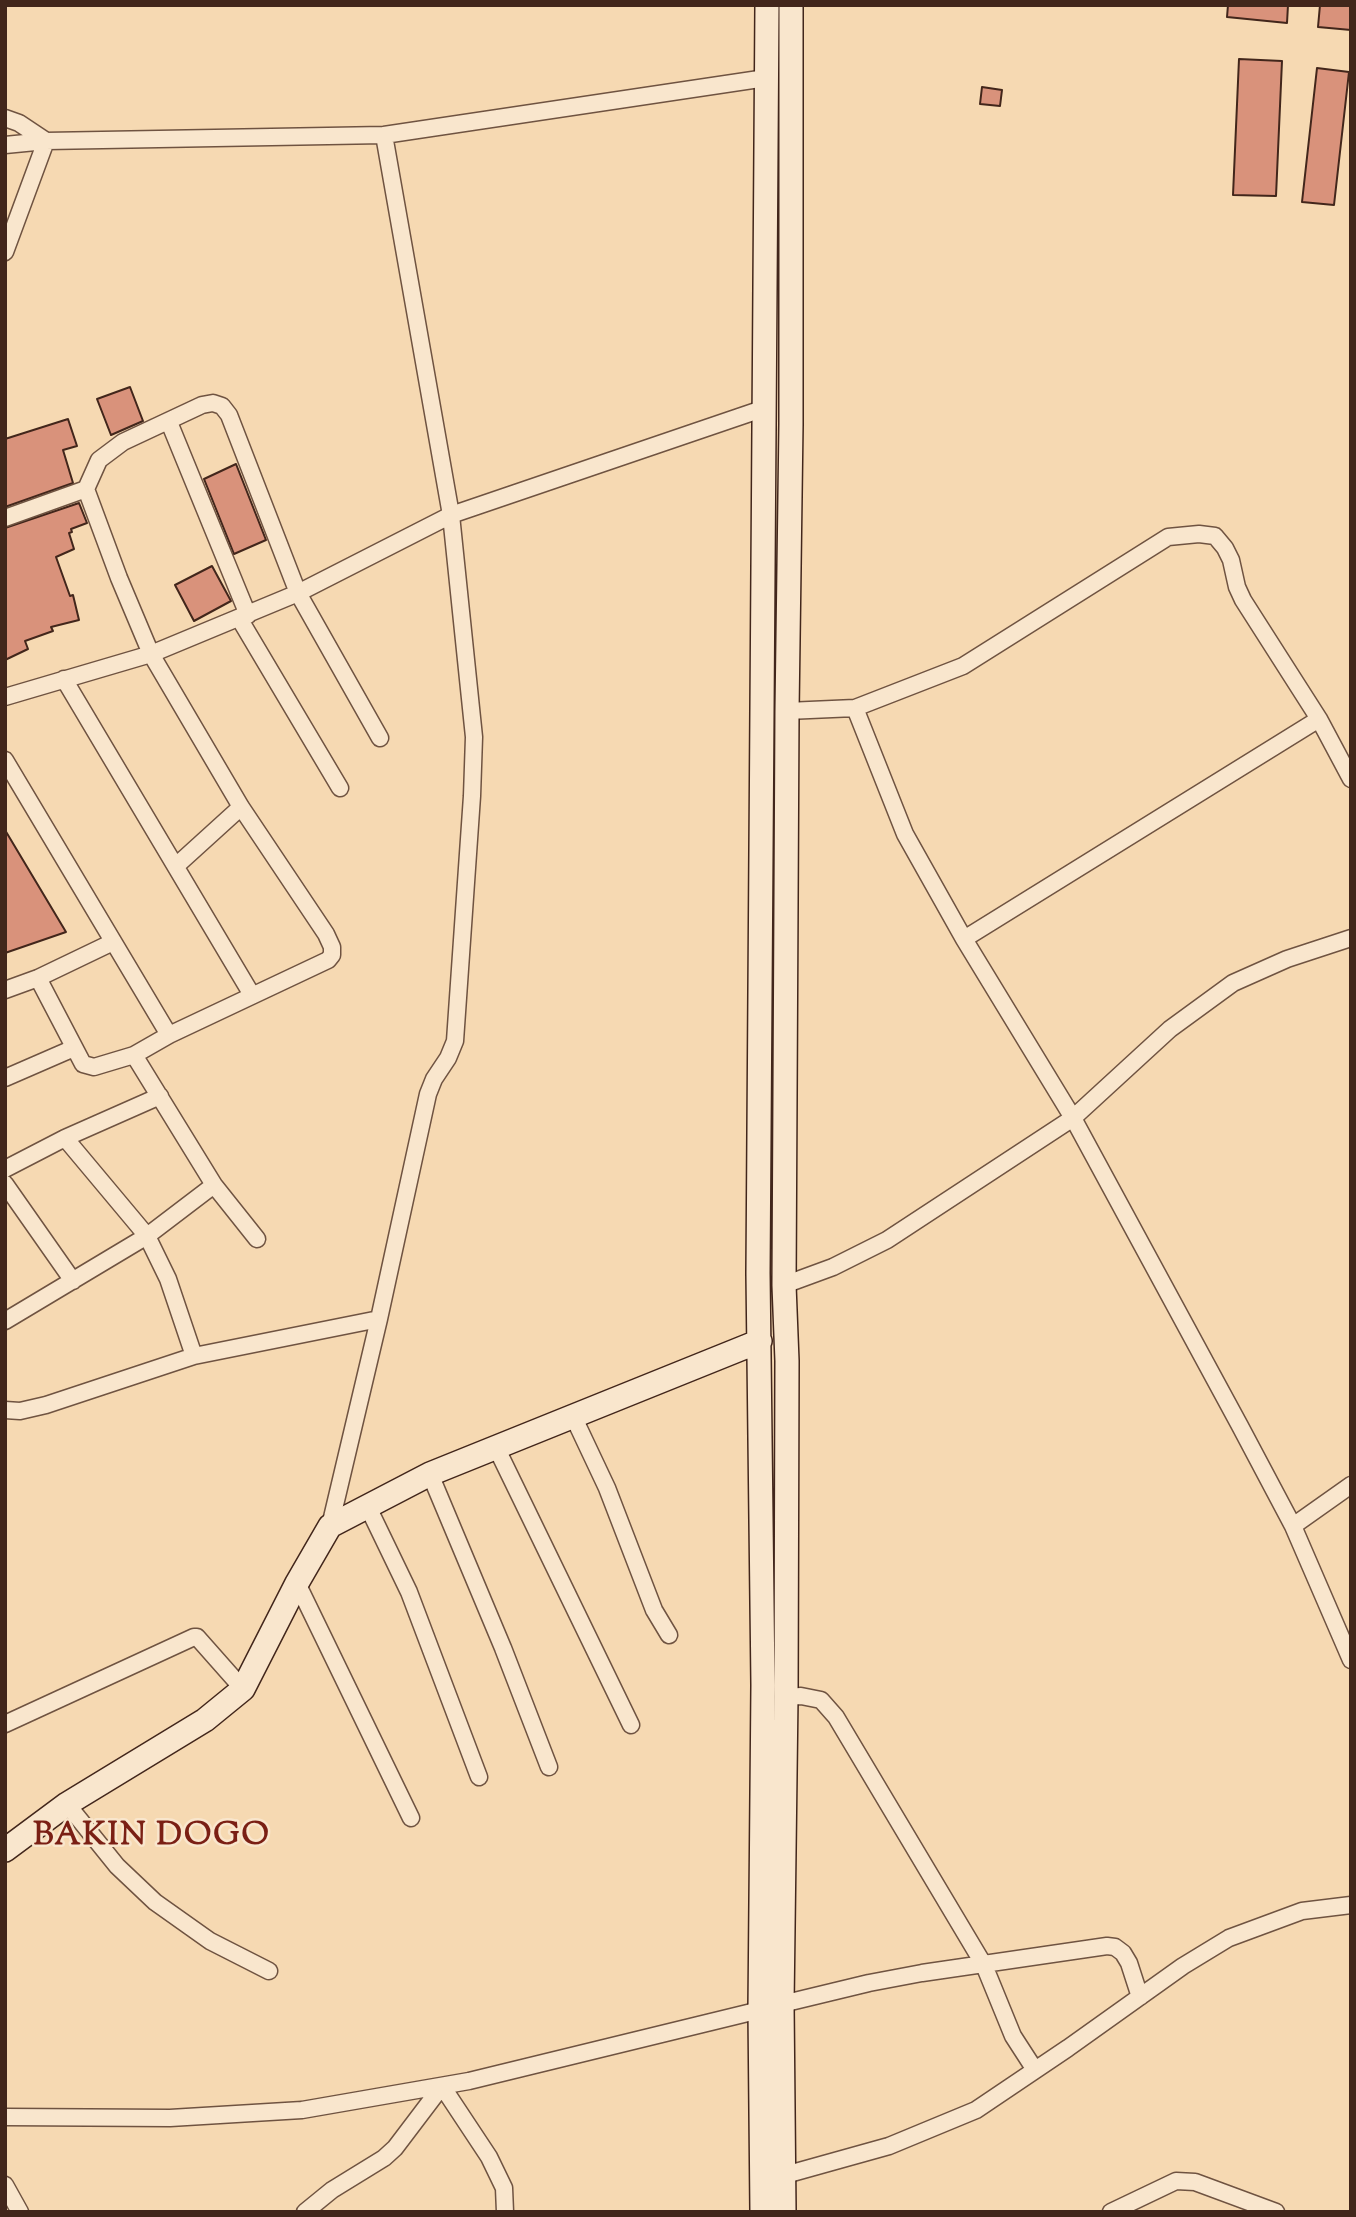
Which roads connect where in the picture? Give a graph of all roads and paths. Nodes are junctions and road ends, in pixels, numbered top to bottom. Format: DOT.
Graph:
graph roads {
  1 [pos="767,5"];
  2 [pos="790,5"];
  3 [pos="766,78"];
  4 [pos="5,118"];
  5 [pos="384,135"];
  6 [pos="46,141"];
  7 [pos="5,145"];
  8 [pos="5,252"];
  9 [pos="765,408"];
  10 [pos="169,422"];
  11 [pos="86,489"];
  12 [pos="452,515"];
  13 [pos="5,518"];
  14 [pos="298,593"];
  15 [pos="243,617"];
  16 [pos="151,654"];
  17 [pos="64,679"];
  18 [pos="5,697"];
  19 [pos="855,708"];
  20 [pos="787,710"];
  21 [pos="1318,719"];
  22 [pos="380,738"];
  23 [pos="5,760"];
  24 [pos="1351,779"];
  25 [pos="340,788"];
  26 [pos="241,807"];
  27 [pos="176,866"];
  28 [pos="1351,938"];
  29 [pos="964,939"];
  30 [pos="113,942"];
  31 [pos="38,978"];
  32 [pos="5,990"];
  33 [pos="252,995"];
  34 [pos="169,1035"];
  35 [pos="74,1048"];
  36 [pos="134,1055"];
  37 [pos="5,1078"];
  38 [pos="160,1096"];
  39 [pos="1073,1118"];
  40 [pos="65,1138"];
  41 [pos="5,1169"];
  42 [pos="5,1184"];
  43 [pos="214,1185"];
  44 [pos="146,1236"];
  45 [pos="257,1239"];
  46 [pos="73,1281"];
  47 [pos="785,1285"];
  48 [pos="379,1319"];
  49 [pos="5,1321"];
  50 [pos="760,1341"];
  51 [pos="194,1356"];
  52 [pos="5,1410"];
  53 [pos="574,1418"];
  54 [pos="496,1447"];
  55 [pos="430,1474"];
  56 [pos="1351,1485"];
  57 [pos="368,1507"];
  58 [pos="330,1526"];
  59 [pos="1293,1527"];
  60 [pos="297,1583"];
  61 [pos="669,1636"];
  62 [pos="1351,1660"];
  63 [pos="243,1689"];
  64 [pos="786,1697"];
  65 [pos="5,1724"];
  66 [pos="631,1726"];
  67 [pos="549,1767"];
  68 [pos="479,1777"];
  69 [pos="68,1804"];
  70 [pos="411,1818"];
  71 [pos="5,1850"];
  72 [pos="1351,1905"];
  73 [pos="772,1920"];
  74 [pos="984,1965"];
  75 [pos="270,1971"];
  76 [pos="1140,1997"];
  77 [pos="771,2007"];
  78 [pos="1035,2070"];
  79 [pos="442,2086"];
  80 [pos="5,2117"];
  81 [pos="785,2175"];
  82 [pos="5,2185"];
  83 [pos="20,2212"];
  84 [pos="305,2212"];
  85 [pos="505,2212"];
  86 [pos="762,2212"];
  87 [pos="784,2212"];
  88 [pos="1111,2212"];
  89 [pos="1276,2212"];
  1 -- 3 [label="street"];
  2 -- 20 [label="street"];
  3 -- 5 [label="street"];
  3 -- 9 [label="street"];
  4 -- 6 [label="street"];
  5 -- 6 [label="street"];
  5 -- 12 [label="street"];
  6 -- 7 [label="street"];
  6 -- 8 [label="street"];
  9 -- 12 [label="street"];
  9 -- 50 [label="street"];
  10 -- 11 [label="street"];
  10 -- 14 [label="street"];
  10 -- 15 [label="street"];
  11 -- 13 [label="street"];
  11 -- 16 [label="street"];
  12 -- 14 [label="street"];
  12 -- 48 [label="street"];
  14 -- 15 [label="street"];
  14 -- 22 [label="street"];
  15 -- 16 [label="street"];
  15 -- 25 [label="street"];
  16 -- 17 [label="street"];
  16 -- 26 [label="street"];
  17 -- 18 [label="street"];
  17 -- 27 [label="street"];
  19 -- 20 [label="street"];
  19 -- 21 [label="street"];
  19 -- 29 [label="street"];
  20 -- 47 [label="street"];
  21 -- 24 [label="street"];
  21 -- 29 [label="street"];
  23 -- 30 [label="street"];
  26 -- 27 [label="street"];
  26 -- 33 [label="street"];
  27 -- 33 [label="street"];
  28 -- 39 [label="street"];
  29 -- 39 [label="street"];
  30 -- 31 [label="street"];
  30 -- 34 [label="street"];
  31 -- 32 [label="street"];
  31 -- 35 [label="street"];
  33 -- 34 [label="street"];
  34 -- 36 [label="street"];
  35 -- 36 [label="street"];
  35 -- 37 [label="street"];
  36 -- 38 [label="street"];
  38 -- 40 [label="street"];
  38 -- 43 [label="street"];
  39 -- 47 [label="street"];
  39 -- 59 [label="street"];
  40 -- 41 [label="street"];
  40 -- 44 [label="street"];
  42 -- 46 [label="street"];
  43 -- 44 [label="street"];
  43 -- 45 [label="street"];
  44 -- 46 [label="street"];
  44 -- 51 [label="street"];
  46 -- 49 [label="street"];
  47 -- 64 [label="street"];
  48 -- 51 [label="street"];
  48 -- 58 [label="street"];
  50 -- 53 [label="street"];
  50 -- 73 [label="street"];
  51 -- 52 [label="street"];
  53 -- 54 [label="street"];
  53 -- 61 [label="street"];
  54 -- 55 [label="street"];
  54 -- 66 [label="street"];
  55 -- 57 [label="street"];
  55 -- 67 [label="street"];
  56 -- 59 [label="street"];
  57 -- 58 [label="street"];
  57 -- 68 [label="street"];
  58 -- 60 [label="street"];
  59 -- 62 [label="street"];
  60 -- 63 [label="street"];
  60 -- 70 [label="street"];
  63 -- 65 [label="street"];
  63 -- 69 [label="street"];
  64 -- 73 [label="street"];
  64 -- 74 [label="street"];
  69 -- 71 [label="street"];
  69 -- 75 [label="street"];
  72 -- 76 [label="street"];
  73 -- 77 [label="street"];
  74 -- 76 [label="street"];
  74 -- 77 [label="street"];
  74 -- 78 [label="street"];
  76 -- 78 [label="street"];
  77 -- 79 [label="street"];
  77 -- 81 [label="street"];
  77 -- 86 [label="street"];
  78 -- 81 [label="street"];
  79 -- 80 [label="street"];
  79 -- 84 [label="street"];
  79 -- 85 [label="street"];
  81 -- 87 [label="street"];
  82 -- 83 [label="street"];
  88 -- 89 [label="street"];
}
